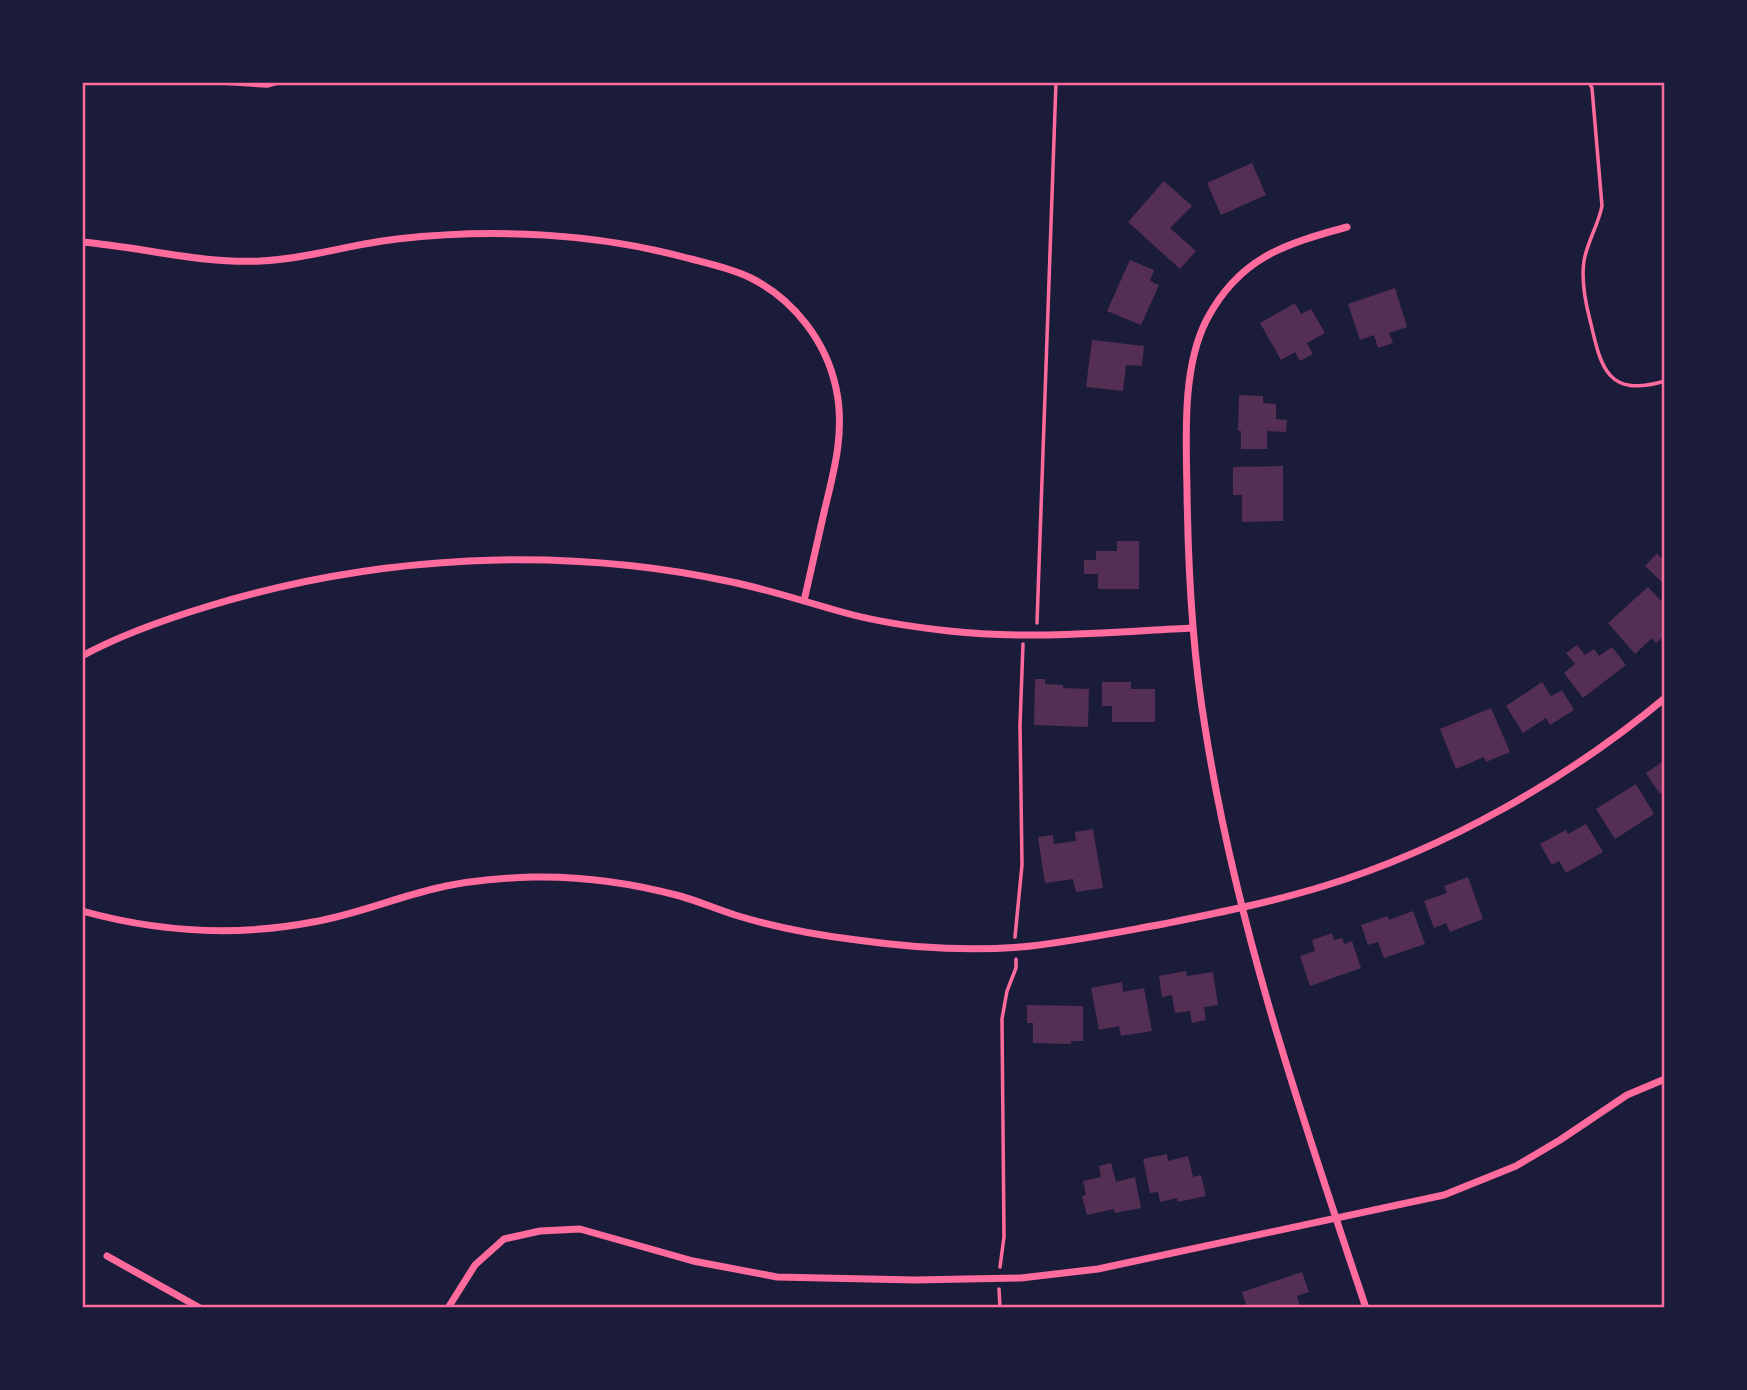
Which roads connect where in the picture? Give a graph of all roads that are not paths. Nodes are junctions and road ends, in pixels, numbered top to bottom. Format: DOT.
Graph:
graph roads {
  1 [pos="1347,227"];
  2 [pos="82,242"];
  3 [pos="804,601"];
  4 [pos="1193,628"];
  5 [pos="82,656"];
  6 [pos="1665,698"];
  7 [pos="1243,906"];
  8 [pos="82,911"];
  9 [pos="1665,1079"];
  10 [pos="1336,1219"];
  11 [pos="107,1256"];
  12 [pos="200,1308"];
  13 [pos="448,1308"];
  14 [pos="1366,1308"];
  1 -- 4 [label="street"];
  2 -- 3 [label="street"];
  3 -- 4 [label="street"];
  3 -- 5 [label="street"];
  4 -- 7 [label="street"];
  6 -- 7 [label="street"];
  7 -- 8 [label="street"];
  7 -- 10 [label="street"];
  9 -- 10 [label="street"];
  10 -- 13 [label="street"];
  10 -- 14 [label="street"];
  11 -- 12 [label="street"];
}
